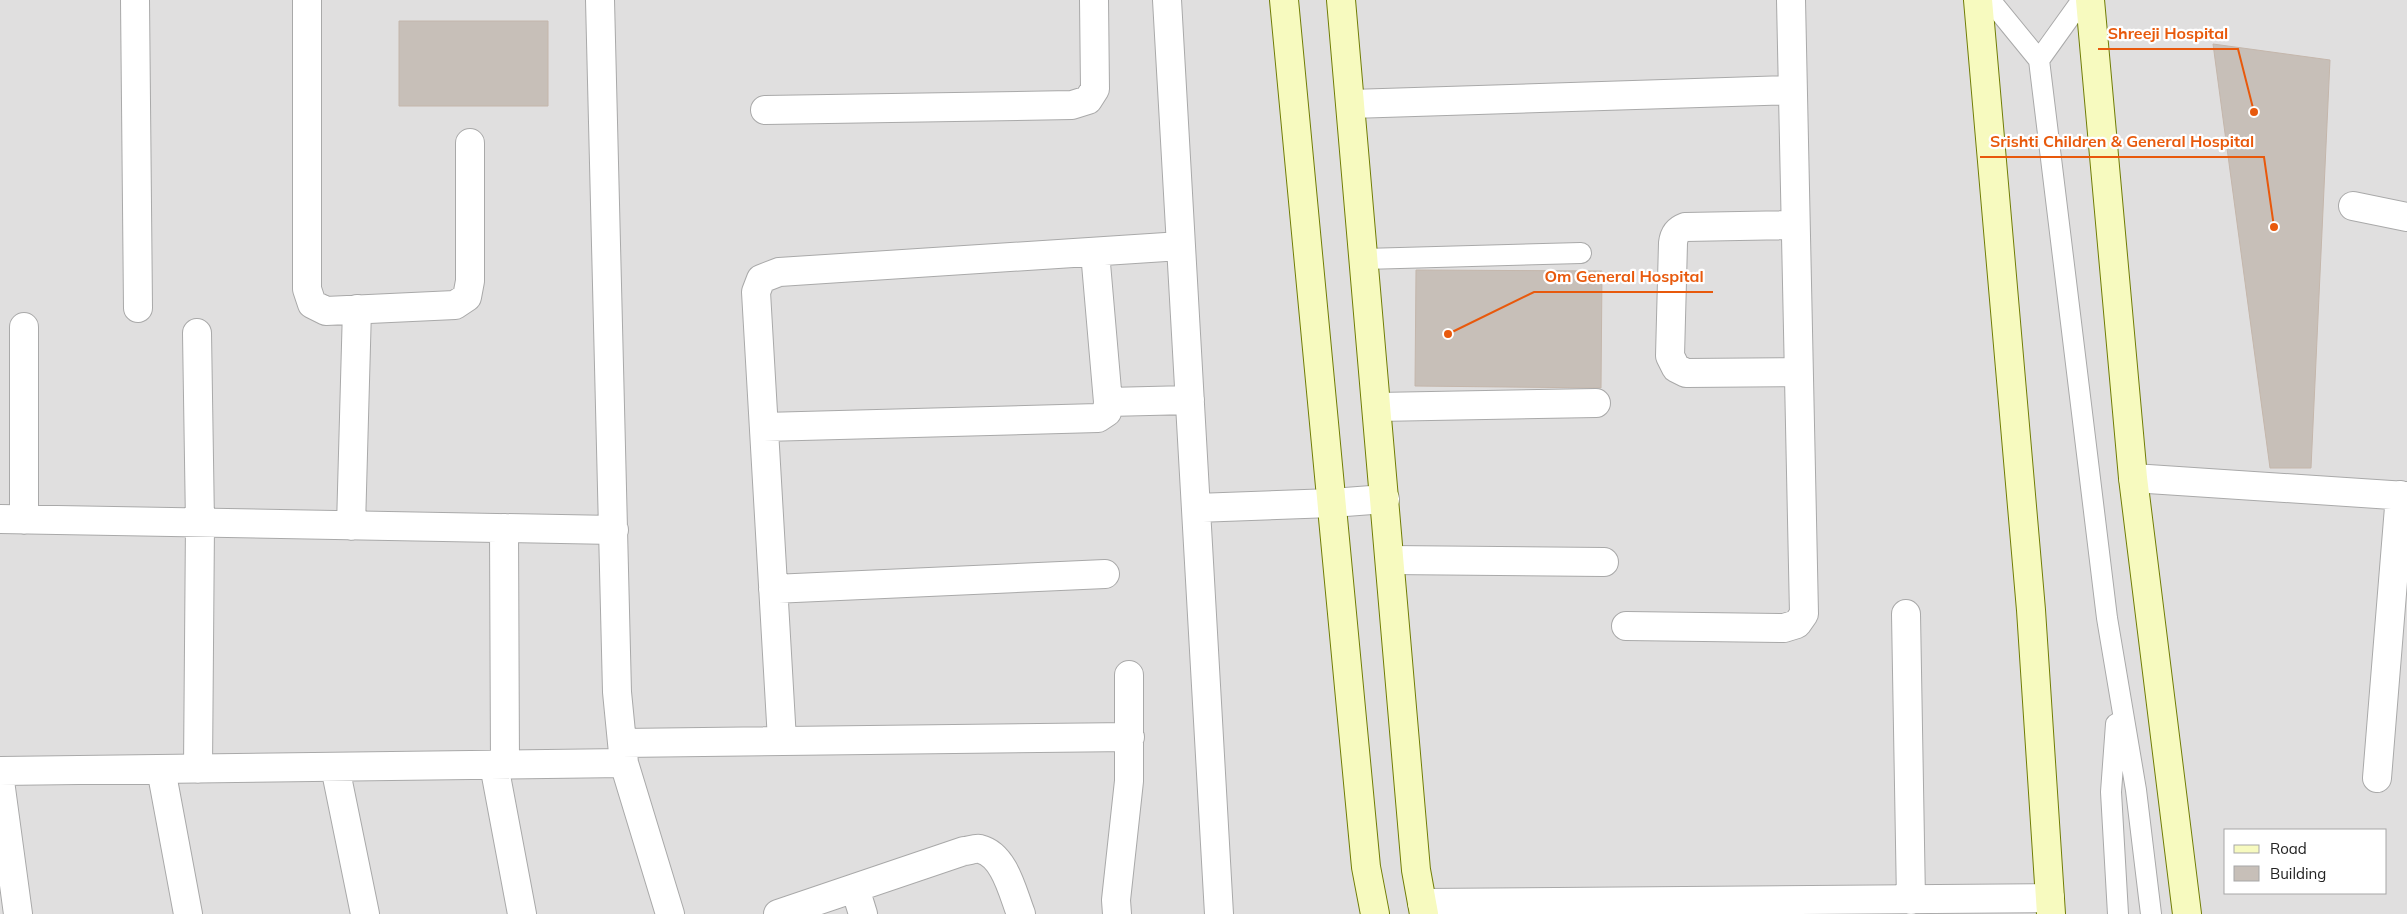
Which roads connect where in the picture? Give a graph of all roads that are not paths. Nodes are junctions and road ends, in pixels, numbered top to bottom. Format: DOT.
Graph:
graph roads {
  1 [pos="134,0"];
  2 [pos="307,0"];
  3 [pos="600,0"];
  4 [pos="1094,0"];
  5 [pos="1167,0"];
  6 [pos="1284,0"];
  7 [pos="1341,0"];
  8 [pos="1791,0"];
  9 [pos="1978,0"];
  10 [pos="1990,0"];
  11 [pos="2082,0"];
  12 [pos="2090,0"];
  13 [pos="2039,60"];
  14 [pos="1792,90"];
  15 [pos="1351,104"];
  16 [pos="765,110"];
  17 [pos="470,143"];
  18 [pos="2353,206"];
  19 [pos="2407,217"];
  20 [pos="1794,225"];
  21 [pos="1181,246"];
  22 [pos="1095,252"];
  23 [pos="1581,253"];
  24 [pos="1364,259"];
  25 [pos="138,308"];
  26 [pos="357,309"];
  27 [pos="24,327"];
  28 [pos="197,333"];
  29 [pos="1797,372"];
  30 [pos="1190,400"];
  31 [pos="1108,402"];
  32 [pos="1596,403"];
  33 [pos="1377,407"];
  34 [pos="764,427"];
  35 [pos="2133,478"];
  36 [pos="2403,496"];
  37 [pos="1384,499"];
  38 [pos="1332,503"];
  39 [pos="1196,508"];
  40 [pos="12,520"];
  41 [pos="200,523"];
  42 [pos="351,526"];
  43 [pos="504,528"];
  44 [pos="614,530"];
  45 [pos="1390,560"];
  46 [pos="1604,562"];
  47 [pos="1105,574"];
  48 [pos="773,589"];
  49 [pos="1906,614"];
  50 [pos="1626,626"];
  51 [pos="1129,675"];
  52 [pos="2118,692"];
  53 [pos="1130,737"];
  54 [pos="782,740"];
  55 [pos="623,753"];
  56 [pos="499,765"];
  57 [pos="335,767"];
  58 [pos="161,769"];
  59 [pos="198,769"];
  60 [pos="0,771"];
  61 [pos="2377,778"];
  62 [pos="0,781"];
  63 [pos="855,888"];
  64 [pos="1911,900"];
  65 [pos="2051,906"];
  66 [pos="1884,907"];
  67 [pos="1423,908"];
  68 [pos="18,914"];
  69 [pos="188,914"];
  70 [pos="365,914"];
  71 [pos="522,914"];
  72 [pos="670,914"];
  73 [pos="778,914"];
  74 [pos="863,914"];
  75 [pos="1021,914"];
  76 [pos="1117,914"];
  77 [pos="1219,914"];
  78 [pos="1375,914"];
  79 [pos="2118,914"];
  80 [pos="2151,914"];
  81 [pos="2187,914"];
  1 -- 25 [label="street"];
  2 -- 26 [label="street"];
  3 -- 44 [label="street"];
  4 -- 16 [label="street"];
  5 -- 21 [label="street"];
  6 -- 38 [label="street"];
  7 -- 15 [label="street"];
  8 -- 14 [label="street"];
  9 -- 65 [label="street"];
  10 -- 13 [label="lane"];
  11 -- 13 [label="lane"];
  12 -- 35 [label="street"];
  13 -- 52 [label="lane"];
  14 -- 15 [label="street"];
  14 -- 20 [label="street"];
  15 -- 24 [label="street"];
  17 -- 26 [label="street"];
  18 -- 19 [label="street"];
  20 -- 29 [label="street"];
  20 -- 29 [label="street"];
  21 -- 22 [label="street"];
  21 -- 30 [label="street"];
  22 -- 31 [label="street"];
  22 -- 34 [label="street"];
  23 -- 24 [label="lane"];
  24 -- 33 [label="street"];
  26 -- 42 [label="street"];
  27 -- 40 [label="street"];
  28 -- 41 [label="street"];
  29 -- 50 [label="street"];
  30 -- 31 [label="street"];
  30 -- 39 [label="street"];
  31 -- 34 [label="street"];
  32 -- 33 [label="street"];
  33 -- 37 [label="street"];
  34 -- 48 [label="street"];
  35 -- 36 [label="street"];
  35 -- 81 [label="street"];
  36 -- 61 [label="street"];
  37 -- 38 [label="street"];
  37 -- 45 [label="street"];
  38 -- 39 [label="street"];
  38 -- 78 [label="street"];
  39 -- 77 [label="street"];
  40 -- 41 [label="street"];
  41 -- 42 [label="street"];
  41 -- 59 [label="street"];
  42 -- 43 [label="street"];
  43 -- 44 [label="street"];
  43 -- 56 [label="street"];
  44 -- 55 [label="street"];
  45 -- 46 [label="street"];
  45 -- 67 [label="street"];
  47 -- 48 [label="street"];
  48 -- 54 [label="street"];
  49 -- 64 [label="street"];
  51 -- 53 [label="street"];
  52 -- 79 [label="lane"];
  52 -- 80 [label="lane"];
  53 -- 54 [label="street"];
  53 -- 76 [label="street"];
  54 -- 55 [label="street"];
  55 -- 56 [label="street"];
  55 -- 72 [label="street"];
  56 -- 57 [label="street"];
  56 -- 71 [label="street"];
  57 -- 59 [label="street"];
  57 -- 70 [label="street"];
  58 -- 59 [label="street"];
  58 -- 60 [label="street"];
  58 -- 69 [label="street"];
  62 -- 68 [label="street"];
  63 -- 73 [label="street"];
  63 -- 74 [label="street"];
  63 -- 75 [label="street"];
  64 -- 65 [label="street"];
  64 -- 66 [label="street"];
  66 -- 67 [label="street"];
}
